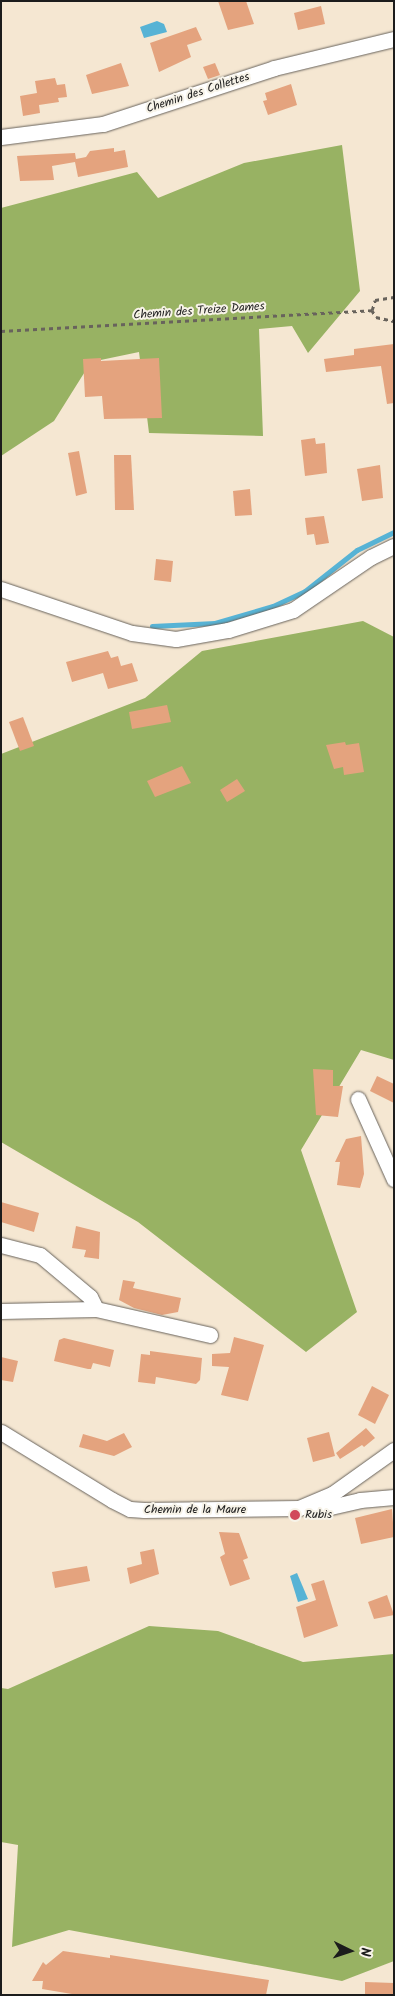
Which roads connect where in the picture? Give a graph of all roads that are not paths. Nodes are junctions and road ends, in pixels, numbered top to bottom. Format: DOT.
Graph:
graph roads {
  1 [pos="394,39"];
  2 [pos="1,137"];
  3 [pos="394,546"];
  4 [pos="1,589"];
  5 [pos="358,1099"];
  6 [pos="394,1179"];
  7 [pos="1,1245"];
  8 [pos="96,1309"];
  9 [pos="1,1311"];
  10 [pos="210,1334"];
  11 [pos="1,1432"];
  12 [pos="394,1450"];
  13 [pos="394,1497"];
  14 [pos="308,1506"];
  1 -- 2 [label="street, Chemin des Collettes"];
  3 -- 4 [label="street"];
  5 -- 6 [label="street"];
  7 -- 8 [label="street"];
  8 -- 9 [label="street"];
  8 -- 10 [label="street"];
  11 -- 14 [label="street, Chemin de la Maure"];
  12 -- 14 [label="street, Chemin de la Maure"];
  13 -- 14 [label="street"];
}
